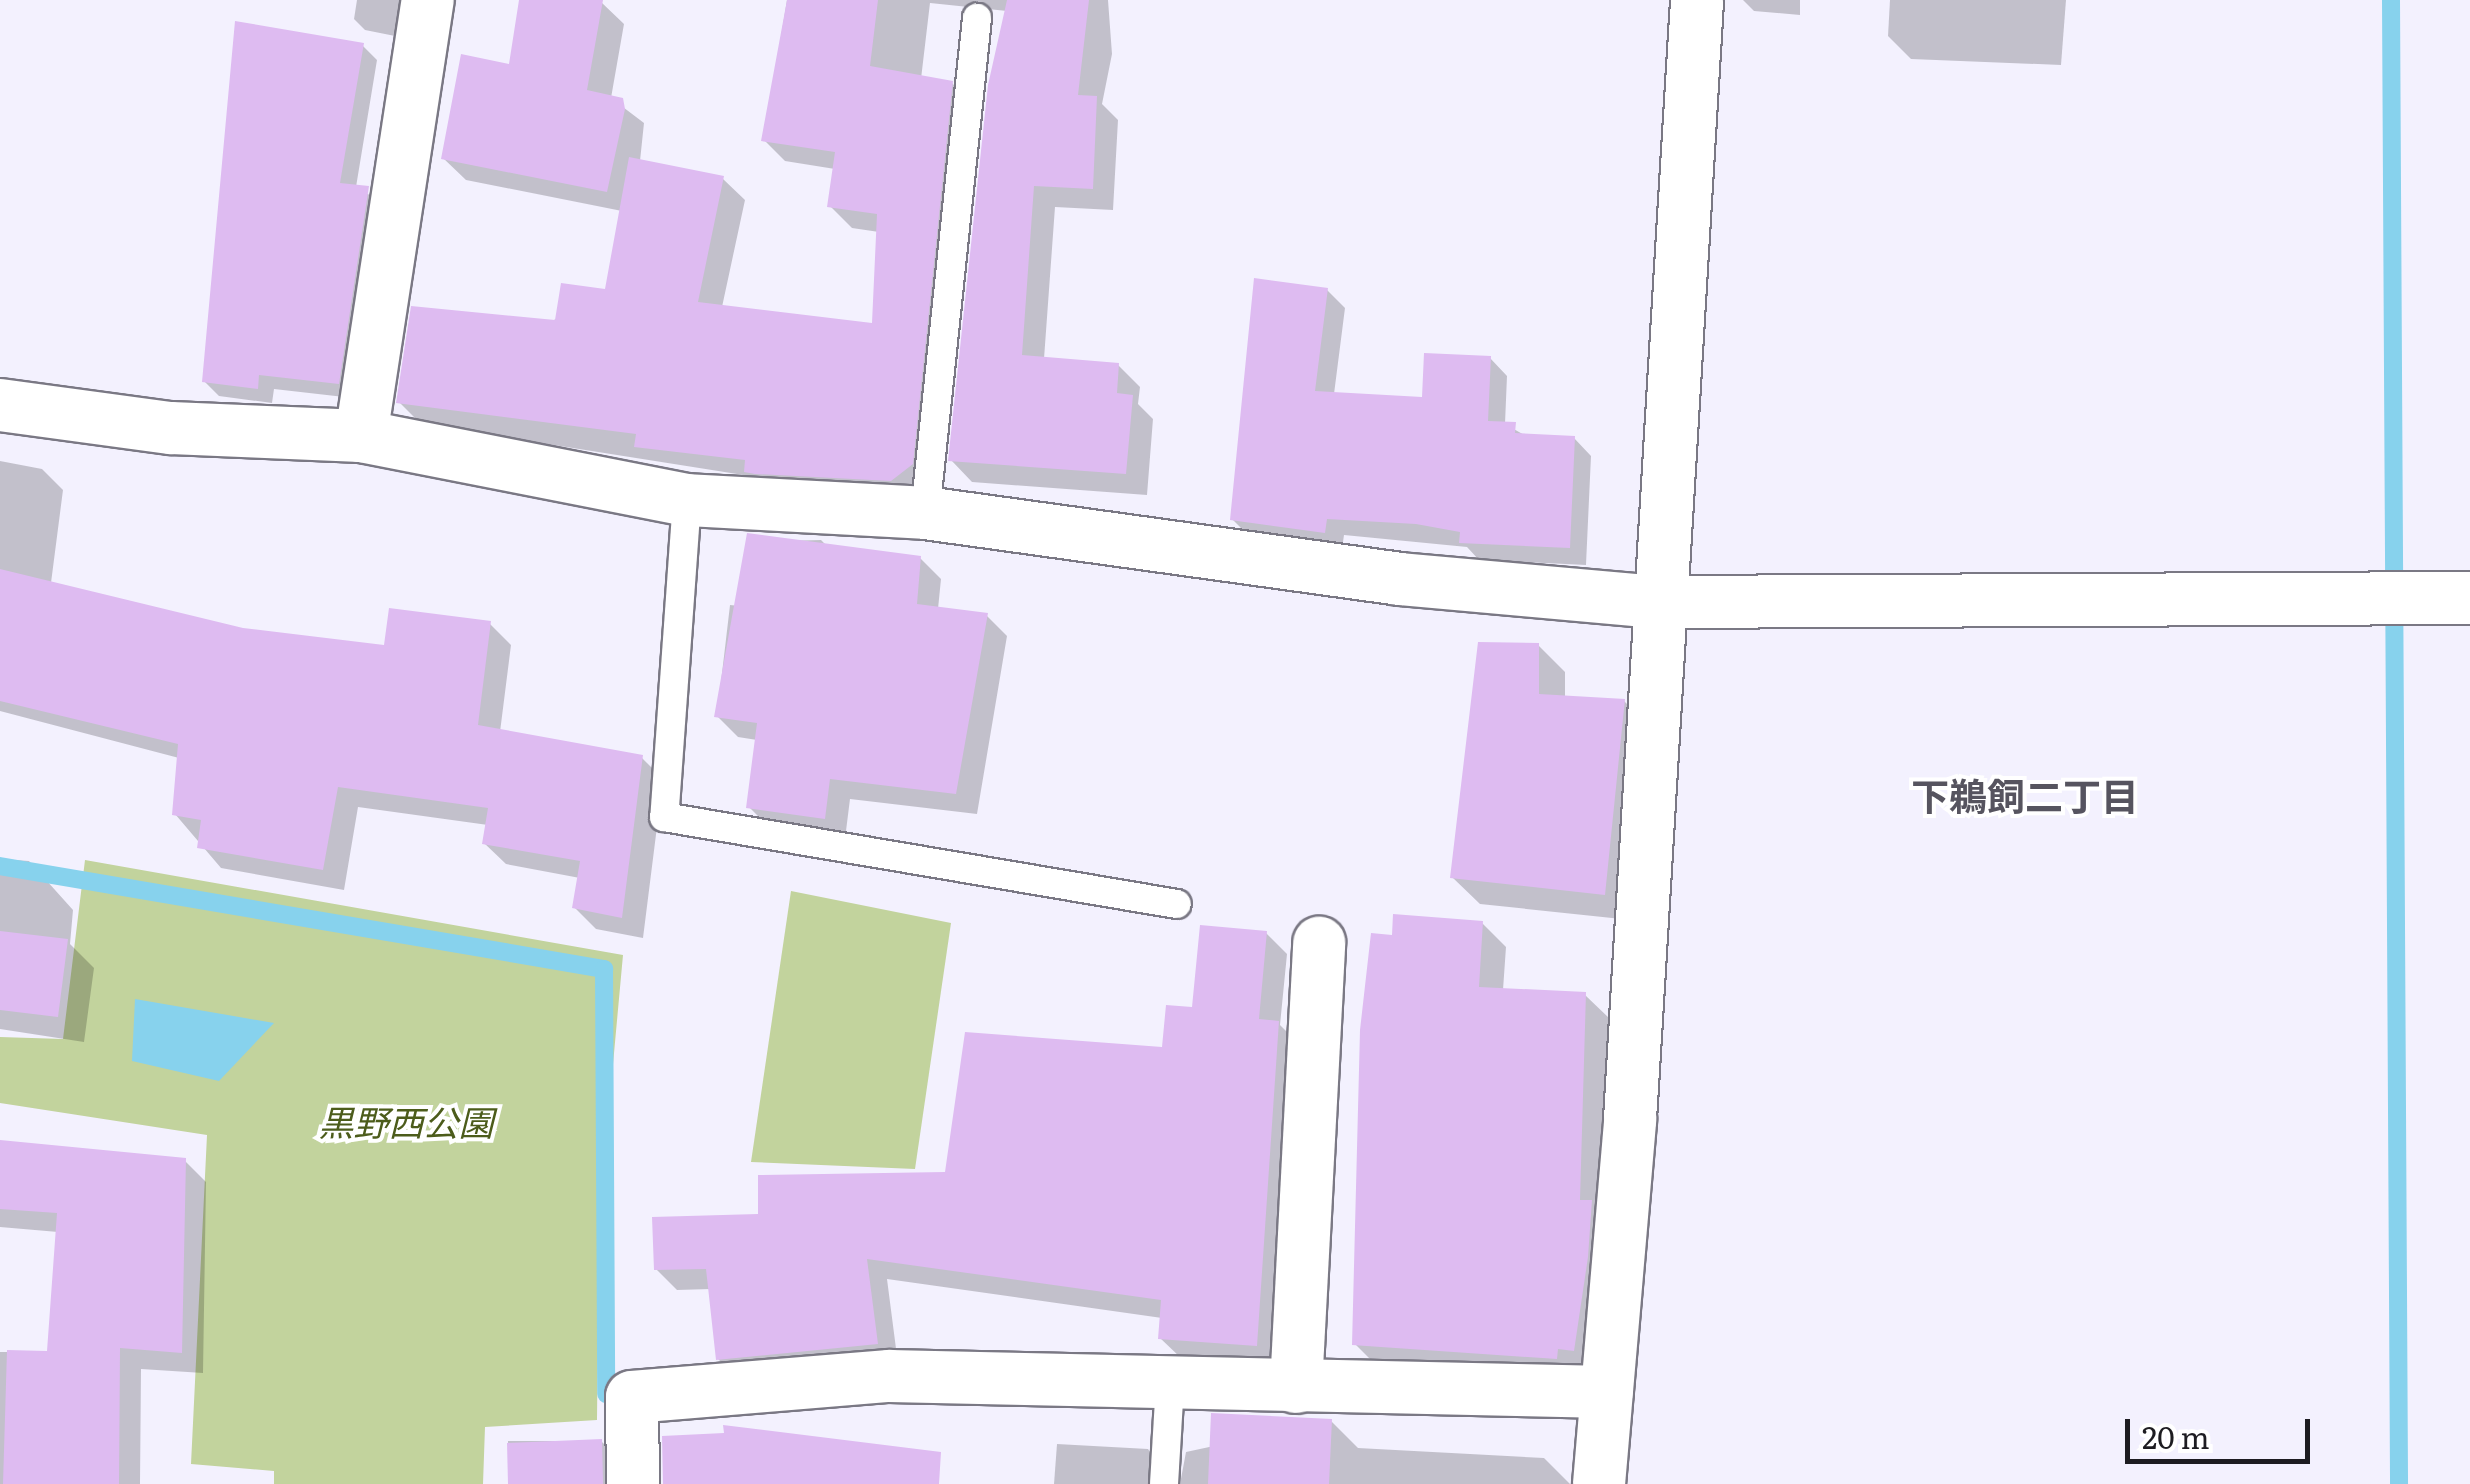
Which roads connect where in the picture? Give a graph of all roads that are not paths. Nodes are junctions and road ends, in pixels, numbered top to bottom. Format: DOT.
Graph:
graph roads {
  1 [pos="428,0"];
  2 [pos="1697,0"];
  3 [pos="976,18"];
  4 [pos="0,405"];
  5 [pos="361,436"];
  6 [pos="687,500"];
  7 [pos="926,512"];
  8 [pos="2420,598"];
  9 [pos="1656,602"];
  10 [pos="1177,904"];
  11 [pos="1319,943"];
  12 [pos="1170,1384"];
  13 [pos="1296,1387"];
  14 [pos="1607,1392"];
  15 [pos="632,1484"];
  16 [pos="1164,1484"];
  17 [pos="1599,1484"];
  1 -- 5 [label="street"];
  2 -- 9 [label="street"];
  3 -- 7 [label="lane"];
  4 -- 5 [label="street"];
  5 -- 6 [label="street"];
  6 -- 7 [label="street"];
  6 -- 10 [label="lane"];
  7 -- 9 [label="street"];
  8 -- 9 [label="street"];
  9 -- 14 [label="street"];
  11 -- 13 [label="street"];
  12 -- 13 [label="street"];
  12 -- 15 [label="street"];
  12 -- 16 [label="lane"];
  13 -- 14 [label="street"];
  14 -- 17 [label="street"];
}
